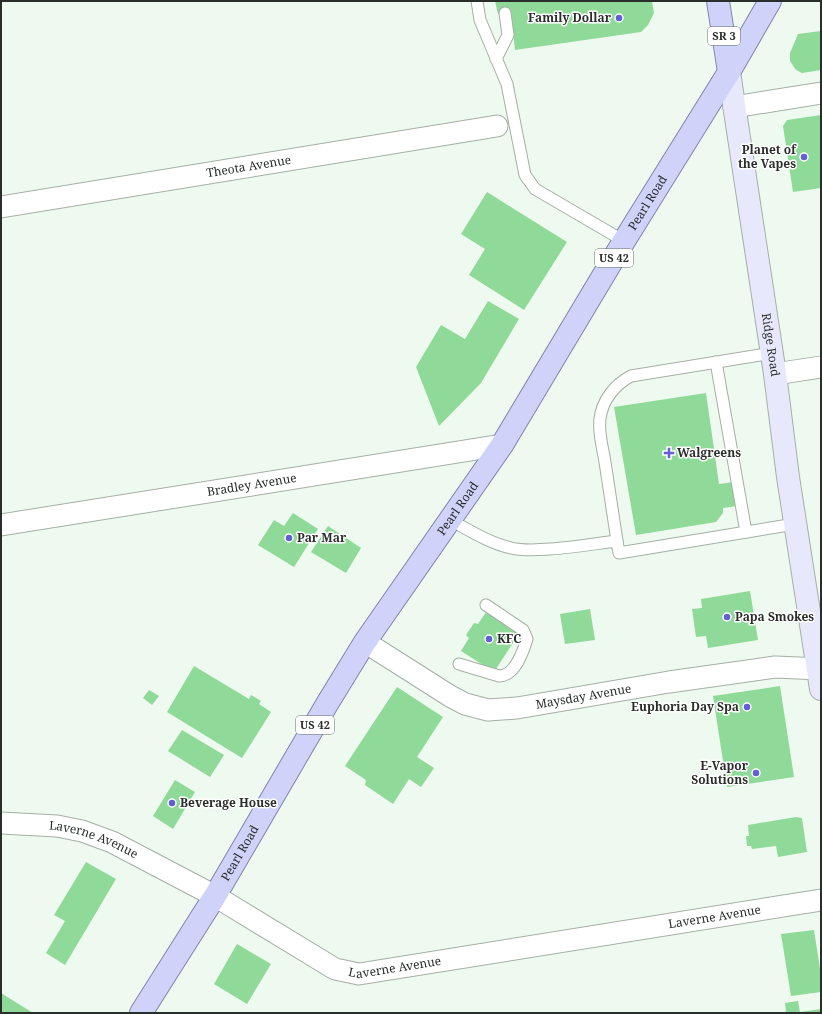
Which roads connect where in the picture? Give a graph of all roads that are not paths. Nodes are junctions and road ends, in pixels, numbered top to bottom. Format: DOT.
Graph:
graph roads {
  1 [pos="477,1"];
  2 [pos="718,1"];
  3 [pos="770,1"];
  4 [pos="505,13"];
  5 [pos="496,59"];
  6 [pos="729,72"];
  7 [pos="821,93"];
  8 [pos="734,107"];
  9 [pos="497,126"];
  10 [pos="1,207"];
  11 [pos="624,241"];
  12 [pos="716,362"];
  13 [pos="774,364"];
  14 [pos="821,367"];
  15 [pos="502,445"];
  16 [pos="450,520"];
  17 [pos="795,524"];
  18 [pos="1,525"];
  19 [pos="746,532"];
  20 [pos="617,541"];
  21 [pos="486,605"];
  22 [pos="365,642"];
  23 [pos="459,664"];
  24 [pos="820,676"];
  25 [pos="1,823"];
  26 [pos="215,896"];
  27 [pos="821,900"];
  28 [pos="140,1013"];
  1 -- 5 [label="lane"];
  2 -- 6 [label="main road, Ridge Road / SR 3"];
  3 -- 6 [label="main road, Pearl Road / US 42"];
  4 -- 5 [label="lane"];
  5 -- 11 [label="lane"];
  6 -- 8 [label="main road, Ridge Road"];
  6 -- 11 [label="main road, Pearl Road / US 42"];
  7 -- 8 [label="street"];
  8 -- 13 [label="main road, Ridge Road"];
  9 -- 10 [label="street, Theota Avenue"];
  11 -- 15 [label="main road, Pearl Road / US 42"];
  12 -- 13 [label="lane"];
  12 -- 19 [label="lane"];
  12 -- 20 [label="lane"];
  13 -- 14 [label="street"];
  13 -- 17 [label="main road, Ridge Road"];
  15 -- 16 [label="main road, Pearl Road / US 42"];
  15 -- 18 [label="street, Bradley Avenue"];
  16 -- 20 [label="lane"];
  16 -- 22 [label="main road, Pearl Road / US 42"];
  17 -- 19 [label="lane"];
  17 -- 24 [label="main road, Ridge Road"];
  19 -- 20 [label="lane"];
  21 -- 23 [label="lane"];
  22 -- 24 [label="street, Maysday Avenue"];
  22 -- 26 [label="main road, Pearl Road / US 42"];
  25 -- 26 [label="street, Laverne Avenue"];
  26 -- 27 [label="street, Laverne Avenue"];
  26 -- 28 [label="main road, Pearl Road / US 42"];
}
